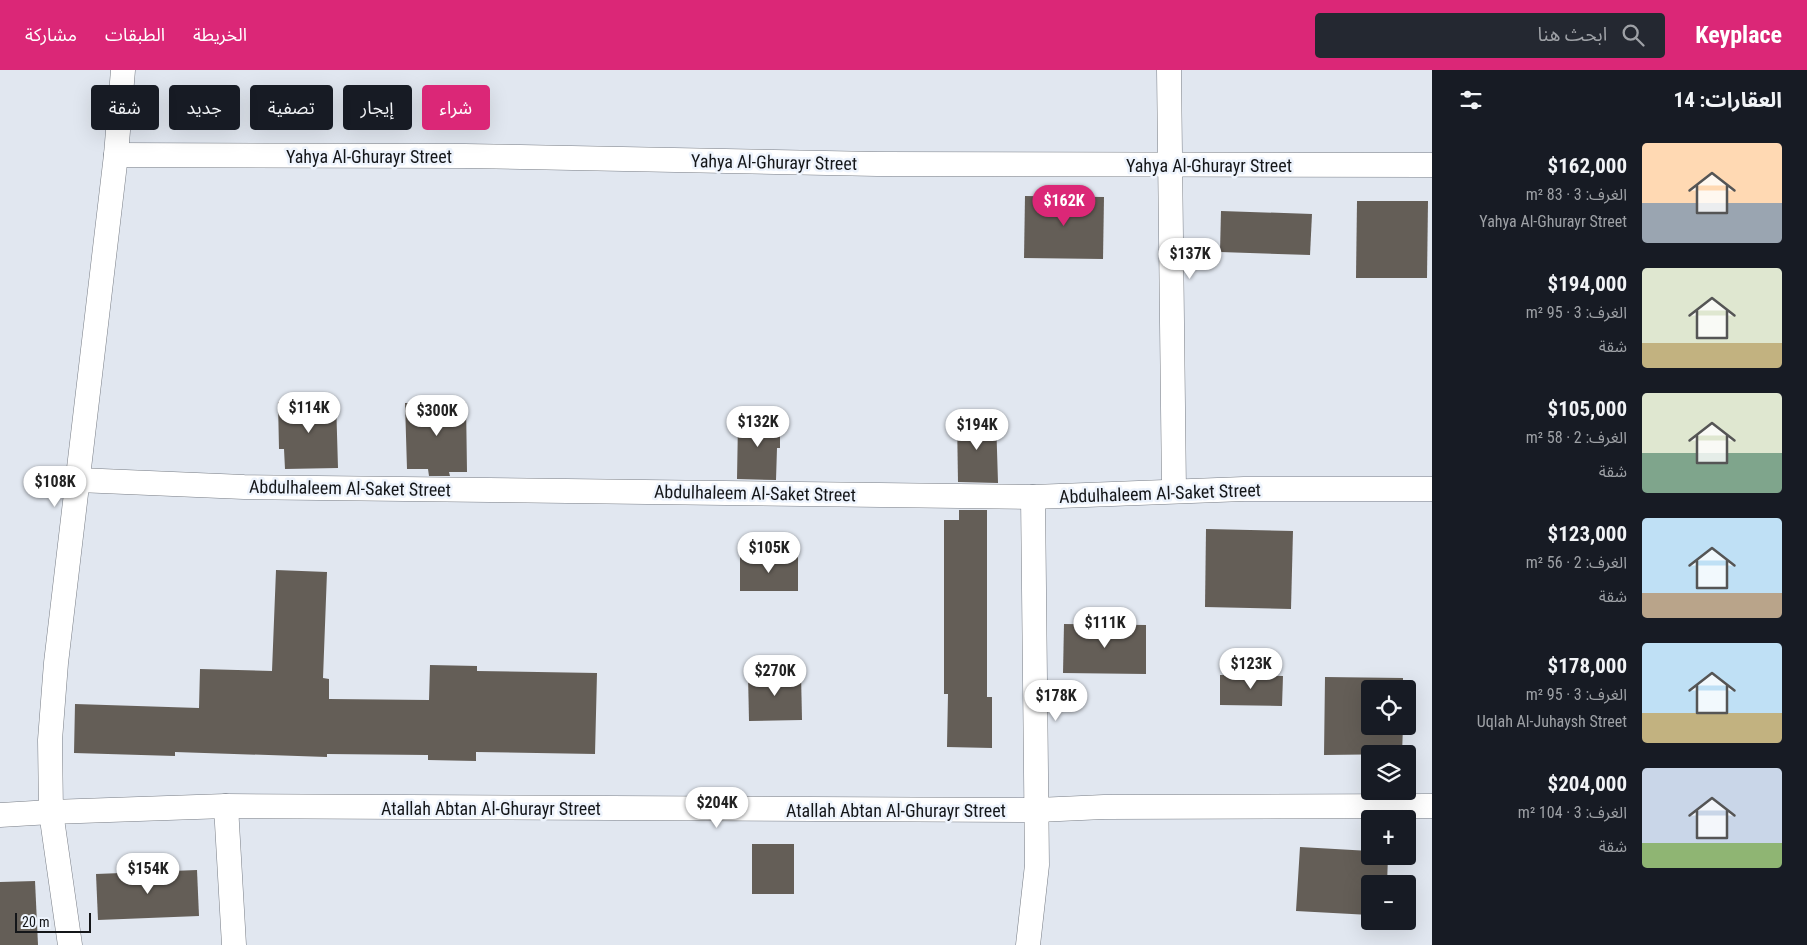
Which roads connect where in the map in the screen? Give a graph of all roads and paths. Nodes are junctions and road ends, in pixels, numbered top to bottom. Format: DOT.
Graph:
graph roads {
  1 [pos="123,70"];
  2 [pos="1169,70"];
  3 [pos="116,155"];
  4 [pos="1170,164"];
  5 [pos="1432,165"];
  6 [pos="78,480"];
  7 [pos="1432,489"];
  8 [pos="1174,491"];
  9 [pos="1033,497"];
  10 [pos="226,806"];
  11 [pos="1432,806"];
  12 [pos="1037,810"];
  13 [pos="51,812"];
  14 [pos="0,815"];
  15 [pos="70,945"];
  16 [pos="234,945"];
  17 [pos="1028,945"];
  1 -- 3 [label="street"];
  2 -- 4 [label="street"];
  3 -- 4 [label="street, Yahya Al-Ghurayr Street"];
  3 -- 6 [label="street"];
  4 -- 5 [label="street, Yahya Al-Ghurayr Street"];
  4 -- 8 [label="street"];
  6 -- 9 [label="street, Abdulhaleem Al-Saket Street"];
  6 -- 13 [label="street"];
  7 -- 8 [label="street, Abdulhaleem Al-Saket Street"];
  8 -- 9 [label="street, Abdulhaleem Al-Saket Street"];
  9 -- 12 [label="street"];
  10 -- 12 [label="street, Atallah Abtan Al-Ghurayr Street"];
  10 -- 13 [label="street, Atallah Abtan Al-Ghurayr Street"];
  10 -- 16 [label="street"];
  11 -- 12 [label="street, Atallah Abtan Al-Ghurayr Street"];
  12 -- 17 [label="street"];
  13 -- 14 [label="street, Atallah Abtan Al-Ghurayr Street"];
  13 -- 15 [label="street"];
}
